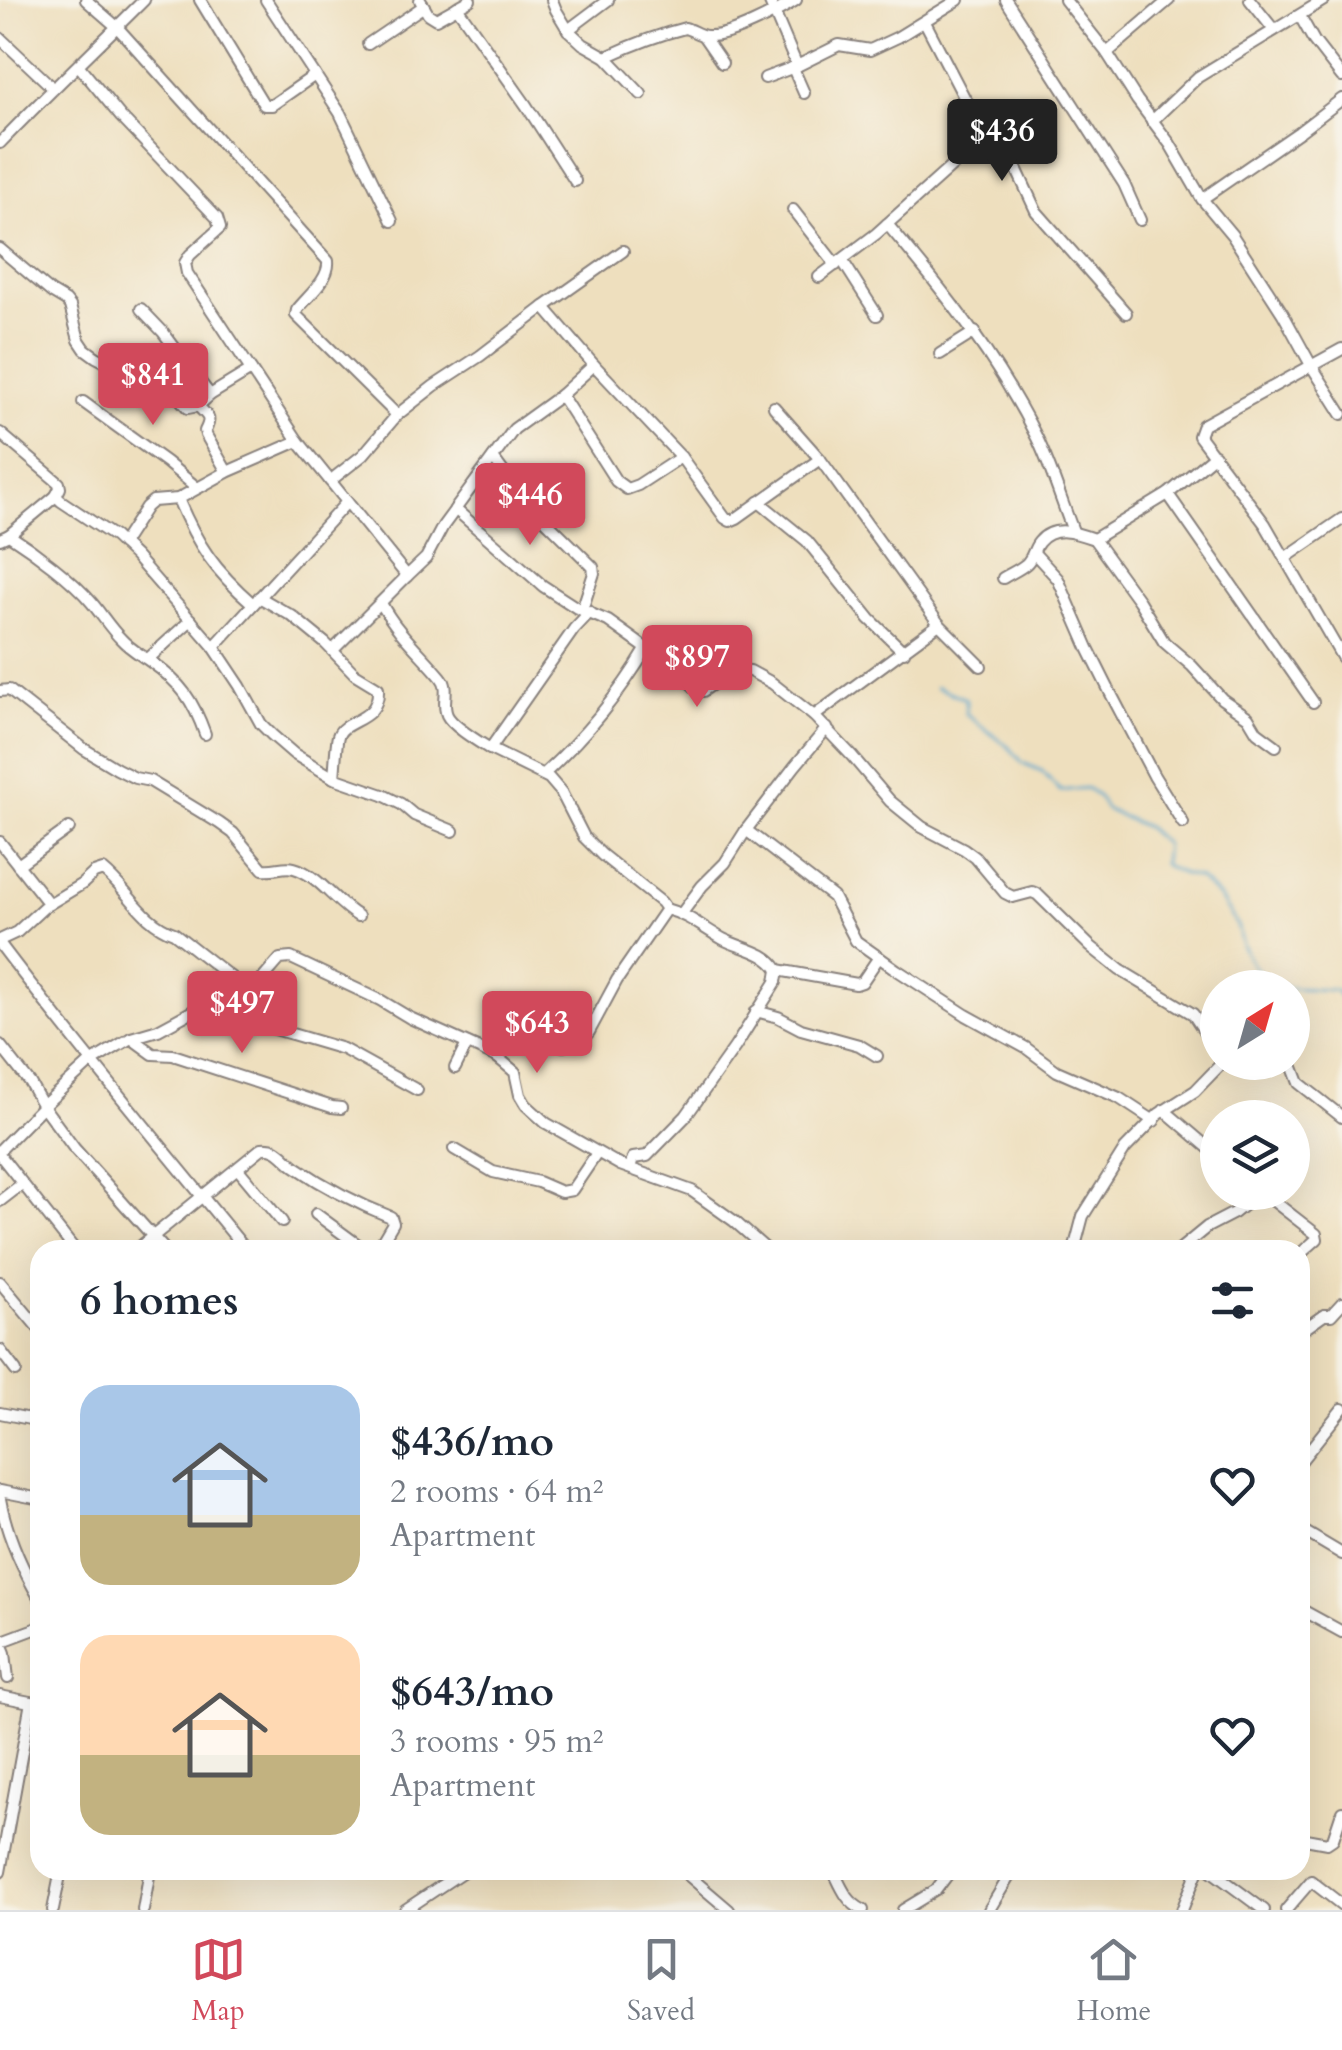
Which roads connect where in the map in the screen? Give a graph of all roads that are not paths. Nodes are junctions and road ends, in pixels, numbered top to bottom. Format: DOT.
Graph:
graph roads {
  1 [pos="86,0"];
  2 [pos="144,0"];
  3 [pos="200,0"];
  4 [pos="266,0"];
  5 [pos="470,0"];
  6 [pos="552,0"];
  7 [pos="608,0"];
  8 [pos="769,0"];
  9 [pos="796,0"];
  10 [pos="958,0"];
  11 [pos="1006,0"];
  12 [pos="1064,0"];
  13 [pos="1170,0"];
  14 [pos="1250,0"];
  15 [pos="1324,0"];
  16 [pos="422,3"];
  17 [pos="458,7"];
  18 [pos="775,13"];
  19 [pos="1300,16"];
  20 [pos="925,22"];
  21 [pos="117,28"];
  22 [pos="568,30"];
  23 [pos="1274,30"];
  24 [pos="704,36"];
  25 [pos="0,38"];
  26 [pos="368,44"];
  27 [pos="1107,53"];
  28 [pos="606,56"];
  29 [pos="722,64"];
  30 [pos="79,66"];
  31 [pos="795,67"];
  32 [pos="315,74"];
  33 [pos="1342,77"];
  34 [pos="766,78"];
  35 [pos="53,88"];
  36 [pos="804,93"];
  37 [pos="641,94"];
  38 [pos="1342,99"];
  39 [pos="1152,121"];
  40 [pos="990,132"];
  41 [pos="0,144"];
  42 [pos="575,182"];
  43 [pos="1202,199"];
  44 [pos="793,210"];
  45 [pos="392,220"];
  46 [pos="1140,220"];
  47 [pos="887,224"];
  48 [pos="0,250"];
  49 [pos="622,251"];
  50 [pos="839,263"];
  51 [pos="819,277"];
  52 [pos="544,307"];
  53 [pos="141,309"];
  54 [pos="1126,314"];
  55 [pos="877,315"];
  56 [pos="975,332"];
  57 [pos="1342,349"];
  58 [pos="940,354"];
  59 [pos="594,365"];
  60 [pos="1311,365"];
  61 [pos="251,370"];
  62 [pos="210,394"];
  63 [pos="561,395"];
  64 [pos="84,402"];
  65 [pos="198,406"];
  66 [pos="774,407"];
  67 [pos="397,414"];
  68 [pos="1342,414"];
  69 [pos="0,434"];
  70 [pos="298,441"];
  71 [pos="1215,455"];
  72 [pos="493,458"];
  73 [pos="681,458"];
  74 [pos="820,459"];
  75 [pos="227,472"];
  76 [pos="330,481"];
  77 [pos="196,487"];
  78 [pos="1168,494"];
  79 [pos="56,496"];
  80 [pos="178,499"];
  81 [pos="347,502"];
  82 [pos="760,502"];
  83 [pos="455,509"];
  84 [pos="1342,519"];
  85 [pos="1073,531"];
  86 [pos="4,537"];
  87 [pos="1094,539"];
  88 [pos="122,544"];
  89 [pos="1034,553"];
  90 [pos="1285,558"];
  91 [pos="406,576"];
  92 [pos="1004,578"];
  93 [pos="256,600"];
  94 [pos="381,603"];
  95 [pos="586,611"];
  96 [pos="191,620"];
  97 [pos="939,624"];
  98 [pos="214,647"];
  99 [pos="648,648"];
  100 [pos="332,650"];
  101 [pos="904,652"];
  102 [pos="1342,657"];
  103 [pos="148,659"];
  104 [pos="981,666"];
  105 [pos="0,691"];
  106 [pos="1313,702"];
  107 [pos="814,716"];
  108 [pos="828,728"];
  109 [pos="205,734"];
  110 [pos="1276,746"];
  111 [pos="490,750"];
  112 [pos="544,774"];
  113 [pos="334,778"];
  114 [pos="1184,824"];
  115 [pos="69,828"];
  116 [pos="746,830"];
  117 [pos="453,831"];
  118 [pos="0,842"];
  119 [pos="18,865"];
  120 [pos="49,904"];
  121 [pos="666,910"];
  122 [pos="682,913"];
  123 [pos="358,916"];
  124 [pos="0,942"];
  125 [pos="879,957"];
  126 [pos="778,970"];
  127 [pos="236,982"];
  128 [pos="204,1004"];
  129 [pos="756,1011"];
  130 [pos="1200,1025"];
  131 [pos="131,1038"];
  132 [pos="467,1044"];
  133 [pos="0,1045"];
  134 [pos="877,1056"];
  135 [pos="496,1057"];
  136 [pos="91,1062"];
  137 [pos="455,1068"];
  138 [pos="1206,1080"];
  139 [pos="1298,1080"];
  140 [pos="417,1090"];
  141 [pos="43,1106"];
  142 [pos="341,1108"];
  143 [pos="1164,1110"];
  144 [pos="1342,1117"];
  145 [pos="1154,1121"];
  146 [pos="1200,1141"];
  147 [pos="454,1149"];
  148 [pos="0,1153"];
  149 [pos="598,1153"];
  150 [pos="630,1168"];
  151 [pos="238,1169"];
  152 [pos="22,1184"];
  153 [pos="202,1196"];
  154 [pos="0,1201"];
  155 [pos="1239,1210"];
  156 [pos="1285,1210"];
  157 [pos="316,1214"];
  158 [pos="282,1222"];
  159 [pos="154,1236"];
  160 [pos="67,1240"];
  161 [pos="149,1240"];
  162 [pos="157,1240"];
  163 [pos="238,1240"];
  164 [pos="352,1240"];
  165 [pos="382,1240"];
  166 [pos="756,1240"];
  167 [pos="1077,1240"];
  168 [pos="1191,1240"];
  169 [pos="1310,1245"];
  170 [pos="0,1282"];
  171 [pos="1342,1303"];
  172 [pos="30,1318"];
  173 [pos="1310,1325"];
  174 [pos="0,1350"];
  175 [pos="16,1371"];
  176 [pos="1342,1409"];
  177 [pos="0,1413"];
  178 [pos="30,1419"];
  179 [pos="1310,1449"];
  180 [pos="0,1491"];
  181 [pos="30,1496"];
  182 [pos="0,1499"];
  183 [pos="1310,1535"];
  184 [pos="1342,1554"];
  185 [pos="30,1581"];
  186 [pos="1310,1614"];
  187 [pos="30,1631"];
  188 [pos="1342,1632"];
  189 [pos="0,1642"];
  190 [pos="8,1678"];
  191 [pos="0,1696"];
  192 [pos="30,1702"];
  193 [pos="30,1731"];
  194 [pos="1342,1812"];
  195 [pos="1310,1840"];
  196 [pos="0,1872"];
  197 [pos="59,1880"];
  198 [pos="148,1880"];
  199 [pos="451,1880"];
  200 [pos="694,1880"];
  201 [pos="838,1880"];
  202 [pos="944,1880"];
  203 [pos="1007,1880"];
  204 [pos="1194,1880"];
  205 [pos="1224,1880"];
  206 [pos="1342,1905"];
  207 [pos="53,1910"];
  208 [pos="143,1910"];
  209 [pos="405,1910"];
  210 [pos="728,1910"];
  211 [pos="863,1910"];
  212 [pos="903,1910"];
  213 [pos="989,1910"];
  214 [pos="1182,1910"];
  215 [pos="1264,1910"];
  216 [pos="1286,1910"];
  1 -- 21 [label="street"];
  2 -- 21 [label="street"];
  3 -- 32 [label="street"];
  4 -- 32 [label="street"];
  5 -- 17 [label="street"];
  6 -- 22 [label="street"];
  7 -- 22 [label="street"];
  8 -- 18 [label="street"];
  9 -- 18 [label="street"];
  10 -- 20 [label="street"];
  11 -- 46 [label="street"];
  12 -- 27 [label="street"];
  13 -- 27 [label="street"];
  14 -- 23 [label="street"];
  15 -- 19 [label="street"];
  16 -- 17 [label="street"];
  16 -- 26 [label="street"];
  17 -- 42 [label="street"];
  18 -- 24 [label="street"];
  18 -- 31 [label="street"];
  19 -- 23 [label="street"];
  19 -- 33 [label="street"];
  20 -- 31 [label="street"];
  20 -- 40 [label="street"];
  21 -- 30 [label="street"];
  21 -- 67 [label="street"];
  22 -- 28 [label="street"];
  23 -- 39 [label="street"];
  24 -- 28 [label="street"];
  24 -- 29 [label="street"];
  25 -- 35 [label="street"];
  27 -- 39 [label="street"];
  28 -- 37 [label="street"];
  30 -- 35 [label="street"];
  30 -- 61 [label="street"];
  31 -- 34 [label="street"];
  31 -- 36 [label="street"];
  32 -- 45 [label="street"];
  35 -- 41 [label="street"];
  38 -- 43 [label="street"];
  39 -- 43 [label="street"];
  40 -- 47 [label="street"];
  40 -- 54 [label="street"];
  43 -- 60 [label="street"];
  44 -- 50 [label="street"];
  47 -- 50 [label="street"];
  47 -- 56 [label="street"];
  48 -- 65 [label="street"];
  49 -- 52 [label="street"];
  50 -- 51 [label="street"];
  50 -- 55 [label="street"];
  52 -- 59 [label="street"];
  52 -- 67 [label="street"];
  53 -- 62 [label="street"];
  56 -- 58 [label="street"];
  56 -- 85 [label="street"];
  57 -- 60 [label="street"];
  59 -- 63 [label="street"];
  59 -- 73 [label="street"];
  60 -- 68 [label="street"];
  60 -- 71 [label="street"];
  61 -- 62 [label="street"];
  61 -- 70 [label="street"];
  62 -- 65 [label="street"];
  63 -- 72 [label="street"];
  63 -- 73 [label="street"];
  64 -- 77 [label="street"];
  65 -- 75 [label="street"];
  66 -- 74 [label="street"];
  67 -- 76 [label="street"];
  69 -- 79 [label="street"];
  70 -- 75 [label="street"];
  70 -- 76 [label="street"];
  71 -- 78 [label="street"];
  71 -- 90 [label="street"];
  72 -- 83 [label="street"];
  72 -- 95 [label="street"];
  73 -- 82 [label="street"];
  74 -- 82 [label="street"];
  74 -- 97 [label="street"];
  75 -- 77 [label="street"];
  76 -- 81 [label="street"];
  77 -- 80 [label="street"];
  78 -- 87 [label="street"];
  78 -- 106 [label="street"];
  79 -- 86 [label="street"];
  79 -- 88 [label="street"];
  80 -- 88 [label="street"];
  80 -- 93 [label="street"];
  81 -- 91 [label="street"];
  81 -- 93 [label="street"];
  82 -- 101 [label="street"];
  83 -- 91 [label="street"];
  83 -- 95 [label="street"];
  84 -- 90 [label="street"];
  85 -- 87 [label="street"];
  85 -- 89 [label="street"];
  86 -- 103 [label="street"];
  87 -- 110 [label="street"];
  88 -- 96 [label="street"];
  89 -- 92 [label="street"];
  89 -- 114 [label="street"];
  90 -- 102 [label="street"];
  91 -- 94 [label="street"];
  93 -- 98 [label="street"];
  93 -- 100 [label="street"];
  94 -- 100 [label="street"];
  94 -- 111 [label="street"];
  95 -- 99 [label="street"];
  95 -- 111 [label="street"];
  96 -- 98 [label="street"];
  96 -- 103 [label="street"];
  97 -- 101 [label="street"];
  97 -- 104 [label="street"];
  98 -- 113 [label="street"];
  99 -- 107 [label="street"];
  99 -- 112 [label="street"];
  100 -- 113 [label="street"];
  101 -- 107 [label="street"];
  103 -- 109 [label="street"];
  105 -- 123 [label="street"];
  107 -- 108 [label="street"];
  108 -- 116 [label="street"];
  108 -- 130 [label="street"];
  111 -- 112 [label="street"];
  112 -- 121 [label="street"];
  113 -- 117 [label="street"];
  115 -- 119 [label="street"];
  116 -- 122 [label="street"];
  116 -- 125 [label="street"];
  118 -- 119 [label="street"];
  119 -- 120 [label="street"];
  120 -- 124 [label="street"];
  120 -- 127 [label="street"];
  121 -- 122 [label="street"];
  121 -- 135 [label="street"];
  122 -- 126 [label="street"];
  124 -- 136 [label="street"];
  125 -- 126 [label="street"];
  125 -- 145 [label="street"];
  126 -- 129 [label="street"];
  127 -- 128 [label="street"];
  127 -- 132 [label="street"];
  128 -- 131 [label="street"];
  128 -- 140 [label="street"];
  129 -- 134 [label="street"];
  129 -- 150 [label="street"];
  131 -- 136 [label="street"];
  131 -- 142 [label="street"];
  132 -- 135 [label="street"];
  132 -- 137 [label="street"];
  133 -- 141 [label="street"];
  135 -- 149 [label="street"];
  136 -- 141 [label="street"];
  136 -- 153 [label="street"];
  138 -- 143 [label="street"];
  139 -- 144 [label="street"];
  141 -- 148 [label="street"];
  141 -- 159 [label="street"];
  143 -- 145 [label="street"];
  143 -- 146 [label="street"];
  145 -- 167 [label="street"];
  147 -- 149 [label="street"];
  148 -- 152 [label="street"];
  149 -- 150 [label="street"];
  150 -- 166 [label="street"];
  151 -- 153 [label="street"];
  151 -- 158 [label="street"];
  151 -- 165 [label="street"];
  152 -- 154 [label="street"];
  152 -- 160 [label="street"];
  153 -- 159 [label="street"];
  153 -- 163 [label="street"];
  155 -- 168 [label="street"];
  156 -- 169 [label="street"];
  157 -- 164 [label="street"];
  159 -- 161 [label="street"];
  159 -- 162 [label="street"];
  170 -- 172 [label="street"];
  171 -- 173 [label="street"];
  174 -- 175 [label="street"];
  176 -- 179 [label="street"];
  177 -- 178 [label="street"];
  180 -- 181 [label="street"];
  182 -- 185 [label="street"];
  183 -- 184 [label="street"];
  186 -- 188 [label="street"];
  187 -- 189 [label="street"];
  189 -- 190 [label="street"];
  191 -- 192 [label="street"];
  193 -- 196 [label="street"];
  194 -- 195 [label="street"];
  197 -- 207 [label="street"];
  198 -- 208 [label="street"];
  199 -- 209 [label="street"];
  200 -- 210 [label="street"];
  201 -- 211 [label="street"];
  202 -- 212 [label="street"];
  203 -- 213 [label="street"];
  204 -- 214 [label="street"];
  205 -- 215 [label="street"];
  206 -- 216 [label="street"];
}
